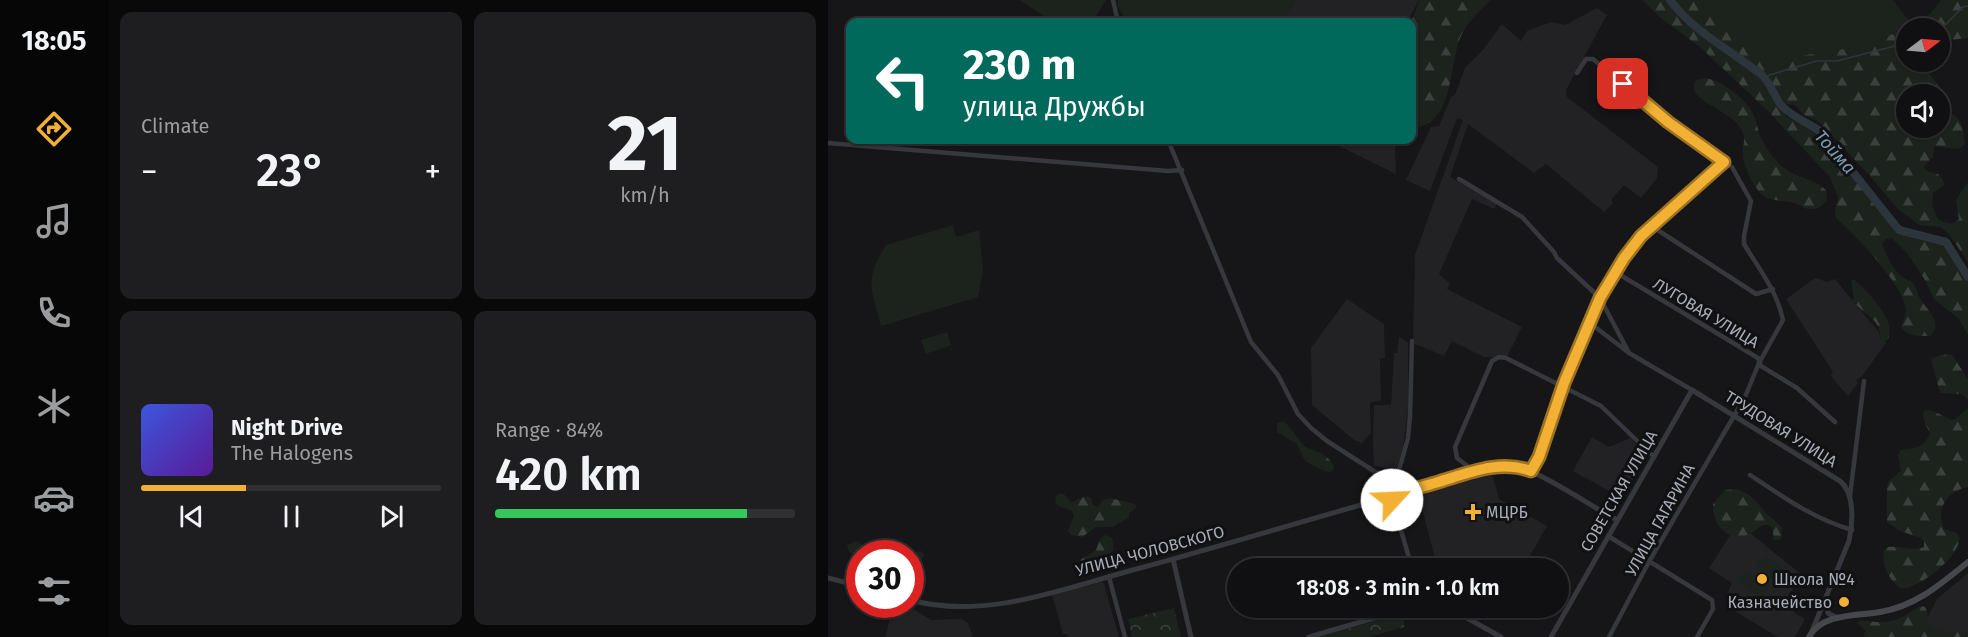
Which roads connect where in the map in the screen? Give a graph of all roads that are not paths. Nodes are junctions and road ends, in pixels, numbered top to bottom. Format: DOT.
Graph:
graph roads {
  1 [pos="1113,0"];
  2 [pos="1117,18"];
  3 [pos="1576,73"];
  4 [pos="828,143"];
  5 [pos="1170,144"];
  6 [pos="1724,162"];
  7 [pos="1182,170"];
  8 [pos="1459,179"];
  9 [pos="1653,227"];
  10 [pos="1617,273"];
  11 [pos="1773,289"];
  12 [pos="1600,298"];
  13 [pos="1590,323"];
  14 [pos="1412,341"];
  15 [pos="1629,353"];
  16 [pos="1759,363"];
  17 [pos="1864,381"];
  18 [pos="1563,387"];
  19 [pos="1692,390"];
  20 [pos="1733,415"];
  21 [pos="1835,422"];
  22 [pos="1654,457"];
  23 [pos="1531,471"];
  24 [pos="1475,472"];
  25 [pos="1750,475"];
  26 [pos="1394,481"];
  27 [pos="1403,489"];
  28 [pos="1392,494"];
  29 [pos="1850,496"];
  30 [pos="1617,520"];
  31 [pos="1852,530"];
  32 [pos="1608,536"];
  33 [pos="1409,558"];
  34 [pos="1173,559"];
  35 [pos="1650,560"];
  36 [pos="1968,562"];
  37 [pos="1109,577"];
  38 [pos="828,578"];
  39 [pos="846,582"];
  40 [pos="1827,597"];
  41 [pos="924,602"];
  42 [pos="1375,618"];
  43 [pos="1467,618"];
  44 [pos="1837,618"];
  45 [pos="1810,635"];
  46 [pos="1125,637"];
  47 [pos="1191,637"];
  48 [pos="1310,637"];
  49 [pos="1501,637"];
  50 [pos="1551,637"];
  51 [pos="1609,637"];
  52 [pos="1697,637"];
  1 -- 2 [label="street"];
  3 -- 6 [label="street, УЛИЦА ГАГАРИНА"];
  4 -- 7 [label="street"];
  5 -- 7 [label="street"];
  6 -- 9 [label="street"];
  6 -- 11 [label="street, УЛИЦА ГАГАРИНА"];
  7 -- 26 [label="street"];
  8 -- 12 [label="street"];
  9 -- 10 [label="street"];
  9 -- 11 [label="street"];
  10 -- 12 [label="street"];
  10 -- 16 [label="street, ЛУГОВАЯ УЛИЦА"];
  11 -- 16 [label="street, УЛИЦА ГАГАРИНА"];
  12 -- 13 [label="street"];
  12 -- 15 [label="street"];
  13 -- 15 [label="street"];
  13 -- 18 [label="street"];
  14 -- 26 [label="street"];
  15 -- 19 [label="street"];
  16 -- 20 [label="street, УЛИЦА ГАГАРИНА"];
  16 -- 21 [label="street, ЛУГОВАЯ УЛИЦА"];
  17 -- 29 [label="street"];
  18 -- 22 [label="street"];
  18 -- 23 [label="street"];
  18 -- 24 [label="street"];
  19 -- 20 [label="street, ТРУДОВАЯ УЛИЦА"];
  19 -- 22 [label="street, СОВЕТСКАЯ УЛИЦА"];
  20 -- 29 [label="street, ТРУДОВАЯ УЛИЦА"];
  20 -- 35 [label="street, УЛИЦА ГАГАРИНА"];
  22 -- 30 [label="street, СОВЕТСКАЯ УЛИЦА"];
  23 -- 24 [label="street"];
  23 -- 30 [label="street"];
  24 -- 27 [label="street"];
  25 -- 31 [label="street"];
  26 -- 27 [label="street"];
  26 -- 28 [label="street"];
  27 -- 28 [label="street"];
  28 -- 33 [label="street"];
  28 -- 34 [label="street, УЛИЦА ЧОЛОВСКОГО"];
  29 -- 31 [label="street"];
  30 -- 32 [label="street, СОВЕТСКАЯ УЛИЦА"];
  31 -- 40 [label="street"];
  32 -- 35 [label="street"];
  32 -- 50 [label="street, СОВЕТСКАЯ УЛИЦА"];
  34 -- 37 [label="street, УЛИЦА ЧОЛОВСКОГО"];
  34 -- 47 [label="street"];
  35 -- 51 [label="street, УЛИЦА ГАГАРИНА"];
  35 -- 52 [label="street"];
  36 -- 44 [label="main road"];
  37 -- 41 [label="street, УЛИЦА ЧОЛОВСКОГО"];
  37 -- 46 [label="street"];
  38 -- 39 [label="street"];
  40 -- 44 [label="street"];
  40 -- 45 [label="street"];
  42 -- 48 [label="street"];
  43 -- 49 [label="street"];
  44 -- 45 [label="main road"];
}
